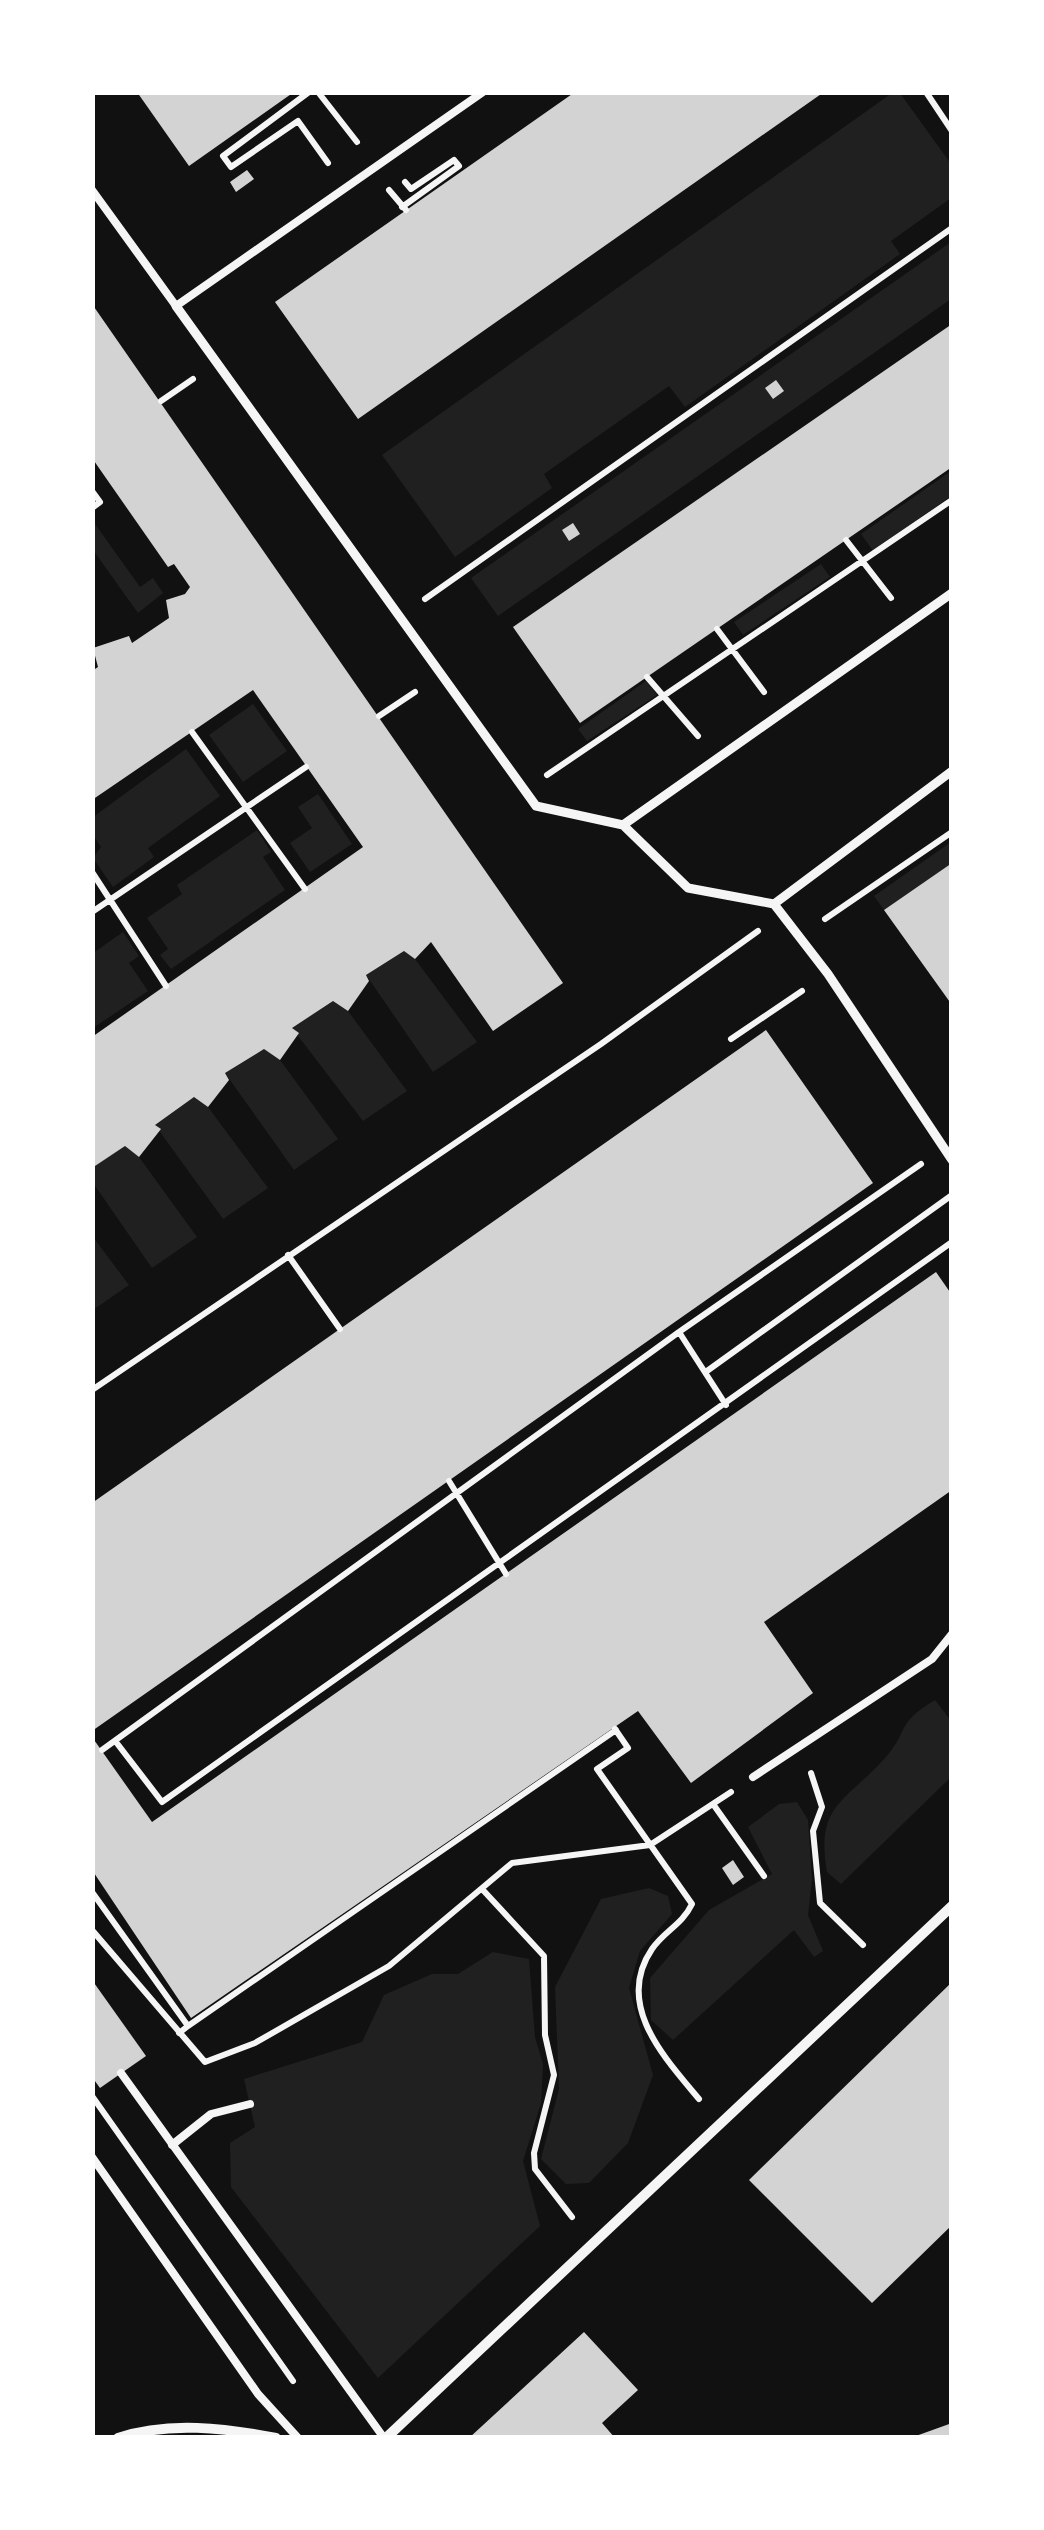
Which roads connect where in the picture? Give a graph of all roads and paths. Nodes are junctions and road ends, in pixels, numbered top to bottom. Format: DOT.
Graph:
graph roads {
  1 [pos="309,92"];
  2 [pos="318,92"];
  3 [pos="483,92"];
  4 [pos="926,92"];
  5 [pos="341,124"];
  6 [pos="950,126"];
  7 [pos="346,188"];
  8 [pos="411,189"];
  9 [pos="92,190"];
  10 [pos="393,195"];
  11 [pos="952,228"];
  12 [pos="176,306"];
  13 [pos="92,491"];
  14 [pos="952,500"];
  15 [pos="92,508"];
  16 [pos="846,540"];
  17 [pos="863,560"];
  18 [pos="952,594"];
  19 [pos="400,617"];
  20 [pos="909,623"];
  21 [pos="717,629"];
  22 [pos="732,649"];
  23 [pos="441,675"];
  24 [pos="647,677"];
  25 [pos="662,697"];
  26 [pos="779,714"];
  27 [pos="379,716"];
  28 [pos="192,732"];
  29 [pos="715,759"];
  30 [pos="306,767"];
  31 [pos="952,771"];
  32 [pos="525,790"];
  33 [pos="246,807"];
  34 [pos="623,825"];
  35 [pos="952,832"];
  36 [pos="92,872"];
  37 [pos="305,889"];
  38 [pos="112,898"];
  39 [pos="774,904"];
  40 [pos="92,912"];
  41 [pos="782,914"];
  42 [pos="799,937"];
  43 [pos="828,974"];
  44 [pos="166,986"];
  45 [pos="731,1040"];
  46 [pos="944,1149"];
  47 [pos="952,1160"];
  48 [pos="952,1196"];
  49 [pos="952,1242"];
  50 [pos="288,1255"];
  51 [pos="340,1329"];
  52 [pos="679,1332"];
  53 [pos="707,1372"];
  54 [pos="92,1390"];
  55 [pos="726,1405"];
  56 [pos="449,1481"];
  57 [pos="455,1491"];
  58 [pos="498,1564"];
  59 [pos="506,1574"];
  60 [pos="952,1634"];
  61 [pos="116,1742"];
  62 [pos="802,1744"];
  63 [pos="102,1750"];
  64 [pos="753,1777"];
  65 [pos="713,1804"];
  66 [pos="650,1845"];
  67 [pos="764,1876"];
  68 [pos="482,1888"];
  69 [pos="92,1892"];
  70 [pos="952,1906"];
  71 [pos="92,1930"];
  72 [pos="863,1944"];
  73 [pos="188,2026"];
  74 [pos="179,2034"];
  75 [pos="121,2074"];
  76 [pos="92,2096"];
  77 [pos="699,2099"];
  78 [pos="250,2104"];
  79 [pos="172,2145"];
  80 [pos="92,2157"];
  81 [pos="572,2217"];
  82 [pos="298,2390"];
  83 [pos="118,2438"];
  84 [pos="276,2438"];
  85 [pos="298,2438"];
  86 [pos="385,2438"];
  1 -- 7 [label="path"];
  2 -- 5 [label="path"];
  3 -- 7 [label="lane"];
  4 -- 6 [label="path"];
  7 -- 12 [label="lane"];
  8 -- 10 [label="path"];
  9 -- 12 [label="lane"];
  11 -- 19 [label="path"];
  12 -- 19 [label="street"];
  13 -- 15 [label="path"];
  14 -- 17 [label="path"];
  16 -- 17 [label="path"];
  17 -- 20 [label="path"];
  17 -- 22 [label="path"];
  18 -- 20 [label="street"];
  19 -- 23 [label="street"];
  20 -- 26 [label="street"];
  21 -- 22 [label="path"];
  22 -- 25 [label="path"];
  22 -- 26 [label="path"];
  23 -- 27 [label="path"];
  23 -- 32 [label="street"];
  24 -- 25 [label="path"];
  25 -- 29 [label="path"];
  25 -- 32 [label="path"];
  26 -- 29 [label="street"];
  28 -- 33 [label="path"];
  29 -- 34 [label="street"];
  30 -- 33 [label="path"];
  31 -- 39 [label="street"];
  32 -- 34 [label="street"];
  33 -- 37 [label="path"];
  33 -- 38 [label="path"];
  34 -- 39 [label="street"];
  35 -- 42 [label="path"];
  36 -- 38 [label="path"];
  38 -- 40 [label="path"];
  38 -- 44 [label="path"];
  39 -- 41 [label="street"];
  41 -- 42 [label="street"];
  41 -- 50 [label="path"];
  42 -- 43 [label="street"];
  43 -- 45 [label="path"];
  43 -- 46 [label="street"];
  46 -- 47 [label="street"];
  46 -- 52 [label="path"];
  48 -- 53 [label="path"];
  49 -- 55 [label="path"];
  50 -- 51 [label="path"];
  50 -- 54 [label="path"];
  52 -- 53 [label="path"];
  52 -- 57 [label="path"];
  53 -- 55 [label="path"];
  55 -- 58 [label="path"];
  56 -- 57 [label="path"];
  57 -- 58 [label="path"];
  57 -- 61 [label="path"];
  58 -- 59 [label="path"];
  58 -- 61 [label="path"];
  60 -- 62 [label="lane"];
  61 -- 63 [label="path"];
  62 -- 64 [label="lane"];
  62 -- 72 [label="path"];
  64 -- 65 [label="path"];
  65 -- 66 [label="path"];
  65 -- 67 [label="path"];
  66 -- 68 [label="path"];
  66 -- 73 [label="path"];
  66 -- 77 [label="path"];
  68 -- 74 [label="path"];
  68 -- 81 [label="path"];
  69 -- 73 [label="path"];
  70 -- 86 [label="street"];
  71 -- 74 [label="path"];
  73 -- 74 [label="path"];
  75 -- 79 [label="lane"];
  76 -- 82 [label="path"];
  78 -- 79 [label="lane"];
  79 -- 86 [label="lane"];
  80 -- 85 [label="lane"];
  83 -- 84 [label="street"];
}
